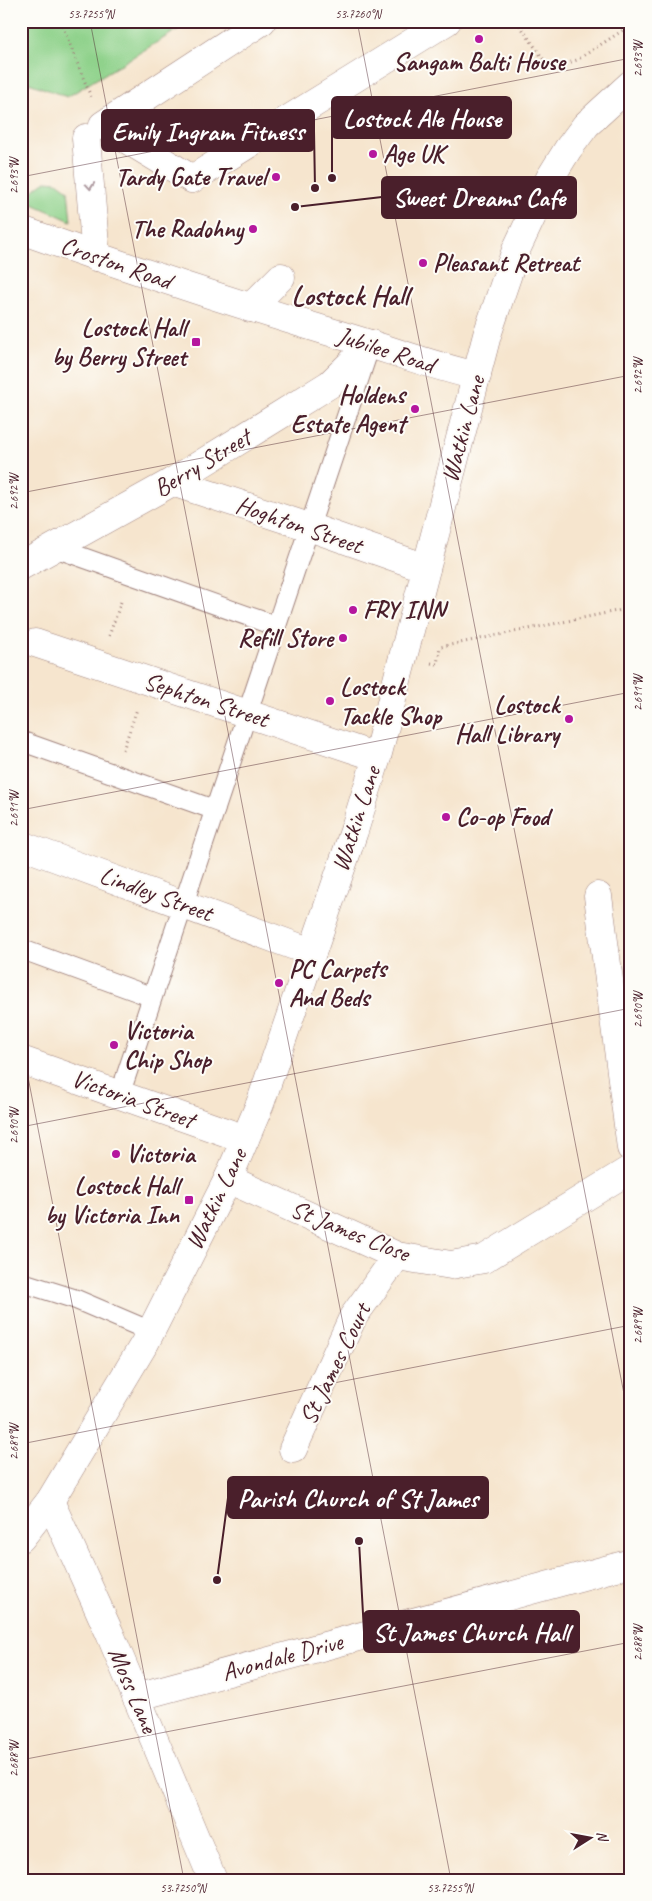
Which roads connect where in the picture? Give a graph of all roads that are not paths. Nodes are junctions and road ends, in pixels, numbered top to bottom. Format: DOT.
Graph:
graph roads {
  1 [pos="262,21"];
  2 [pos="447,21"];
  3 [pos="631,84"];
  4 [pos="94,132"];
  5 [pos="21,230"];
  6 [pos="96,257"];
  7 [pos="281,277"];
  8 [pos="182,285"];
  9 [pos="250,308"];
  10 [pos="371,344"];
  11 [pos="477,376"];
  12 [pos="172,482"];
  13 [pos="310,527"];
  14 [pos="56,548"];
  15 [pos="21,566"];
  16 [pos="426,568"];
  17 [pos="276,626"];
  18 [pos="34,643"];
  19 [pos="247,714"];
  20 [pos="21,740"];
  21 [pos="377,757"];
  22 [pos="215,810"];
  23 [pos="21,845"];
  24 [pos="598,896"];
  25 [pos="184,904"];
  26 [pos="301,948"];
  27 [pos="21,949"];
  28 [pos="152,996"];
  29 [pos="21,1060"];
  30 [pos="120,1094"];
  31 [pos="245,1139"];
  32 [pos="631,1148"];
  33 [pos="631,1169"];
  34 [pos="228,1178"];
  35 [pos="397,1256"];
  36 [pos="21,1282"];
  37 [pos="150,1331"];
  38 [pos="293,1449"];
  39 [pos="50,1501"];
  40 [pos="21,1538"];
  41 [pos="631,1563"];
  42 [pos="136,1696"];
  43 [pos="213,1880"];
  1 -- 4 [label="street"];
  2 -- 4 [label="street"];
  3 -- 11 [label="street, Watkin Lane"];
  4 -- 6 [label="street, one-way"];
  5 -- 6 [label="street, Croston Road"];
  6 -- 8 [label="street, Croston Road"];
  7 -- 9 [label="street"];
  8 -- 9 [label="street, Jubilee Road"];
  9 -- 10 [label="street, Jubilee Road"];
  10 -- 11 [label="street, Jubilee Road"];
  10 -- 12 [label="street, Berry Street"];
  10 -- 13 [label="lane"];
  11 -- 16 [label="street, Watkin Lane"];
  12 -- 13 [label="street, Hoghton Street"];
  12 -- 14 [label="street, Berry Street"];
  13 -- 16 [label="street, Hoghton Street"];
  13 -- 17 [label="lane"];
  14 -- 15 [label="street, Berry Street"];
  14 -- 17 [label="lane"];
  16 -- 21 [label="street, Watkin Lane"];
  17 -- 19 [label="lane"];
  18 -- 19 [label="street, Sephton Street"];
  19 -- 21 [label="street, Sephton Street"];
  19 -- 22 [label="lane"];
  20 -- 22 [label="lane"];
  21 -- 26 [label="street, Watkin Lane"];
  22 -- 25 [label="lane"];
  23 -- 25 [label="street, Lindley Street"];
  24 -- 32 [label="street"];
  25 -- 26 [label="street, Lindley Street"];
  25 -- 28 [label="lane"];
  26 -- 31 [label="street, Watkin Lane"];
  27 -- 28 [label="lane"];
  28 -- 30 [label="lane"];
  29 -- 30 [label="street, Victoria Street"];
  30 -- 31 [label="street, Victoria Street"];
  31 -- 34 [label="street, Watkin Lane"];
  33 -- 35 [label="street, St James Close"];
  34 -- 35 [label="street, St James Close"];
  34 -- 37 [label="street, Watkin Lane"];
  35 -- 38 [label="street, St James Court"];
  36 -- 37 [label="lane"];
  37 -- 39 [label="street, Watkin Lane"];
  39 -- 40 [label="street, Watkin Lane"];
  39 -- 42 [label="street, Moss Lane"];
  41 -- 42 [label="street, Avondale Drive"];
  42 -- 43 [label="street, Moss Lane"];
}
